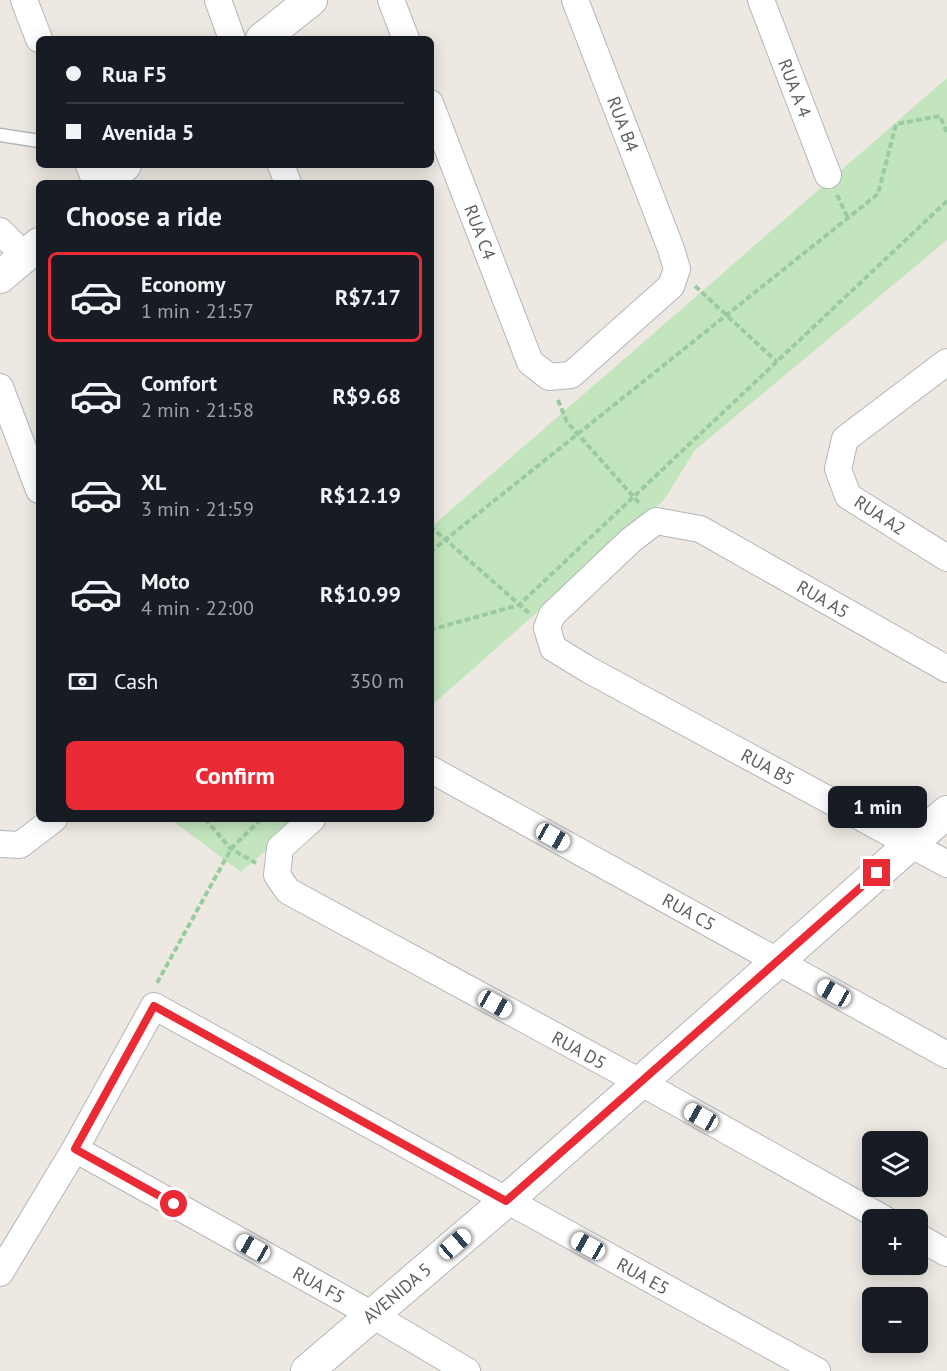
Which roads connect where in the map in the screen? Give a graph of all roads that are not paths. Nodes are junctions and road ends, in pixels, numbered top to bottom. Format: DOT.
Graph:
graph roads {
  1 [pos="24,0"];
  2 [pos="218,0"];
  3 [pos="311,0"];
  4 [pos="391,0"];
  5 [pos="575,0"];
  6 [pos="761,0"];
  7 [pos="38,36"];
  8 [pos="231,36"];
  9 [pos="266,36"];
  10 [pos="405,36"];
  11 [pos="434,113"];
  12 [pos="0,135"];
  13 [pos="36,141"];
  14 [pos="122,168"];
  15 [pos="828,176"];
  16 [pos="109,180"];
  17 [pos="0,231"];
  18 [pos="32,250"];
  19 [pos="0,277"];
  20 [pos="947,362"];
  21 [pos="539,369"];
  22 [pos="0,387"];
  23 [pos="36,482"];
  24 [pos="947,558"];
  25 [pos="547,628"];
  26 [pos="947,669"];
  27 [pos="434,771"];
  28 [pos="947,812"];
  29 [pos="50,822"];
  30 [pos="309,822"];
  31 [pos="0,844"];
  32 [pos="910,844"];
  33 [pos="947,864"];
  34 [pos="778,962"];
  35 [pos="947,1055"];
  36 [pos="640,1082"];
  37 [pos="75,1149"];
  38 [pos="506,1201"];
  39 [pos="866,1209"];
  40 [pos="928,1243"];
  41 [pos="947,1253"];
  42 [pos="0,1273"];
  43 [pos="371,1314"];
  44 [pos="307,1371"];
  45 [pos="467,1371"];
  46 [pos="816,1371"];
  1 -- 7 [label="street"];
  2 -- 8 [label="street"];
  3 -- 9 [label="street"];
  4 -- 10 [label="street"];
  5 -- 21 [label="street, RUA B4"];
  6 -- 15 [label="street, RUA A 4"];
  11 -- 21 [label="street, RUA C4"];
  12 -- 13 [label="lane"];
  14 -- 16 [label="street"];
  17 -- 18 [label="street"];
  18 -- 19 [label="street"];
  20 -- 24 [label="street, RUA A2"];
  22 -- 23 [label="street"];
  25 -- 26 [label="street, RUA A5"];
  25 -- 32 [label="street, RUA B5"];
  27 -- 34 [label="street, RUA C5"];
  28 -- 32 [label="street, AVENIDA 5"];
  29 -- 31 [label="street"];
  30 -- 36 [label="street, RUA D5"];
  32 -- 33 [label="street, RUA B5"];
  32 -- 34 [label="street, AVENIDA 5"];
  34 -- 35 [label="street, RUA C5"];
  34 -- 36 [label="street, AVENIDA 5"];
  36 -- 38 [label="street, AVENIDA 5"];
  36 -- 39 [label="street, RUA D5"];
  37 -- 38 [label="street, RUA E5"];
  37 -- 42 [label="street"];
  37 -- 43 [label="street, RUA F5"];
  38 -- 43 [label="street, AVENIDA 5"];
  38 -- 46 [label="street, RUA E5"];
  40 -- 41 [label="street"];
  43 -- 44 [label="street, AVENIDA 5"];
  43 -- 45 [label="street, RUA F5"];
}
